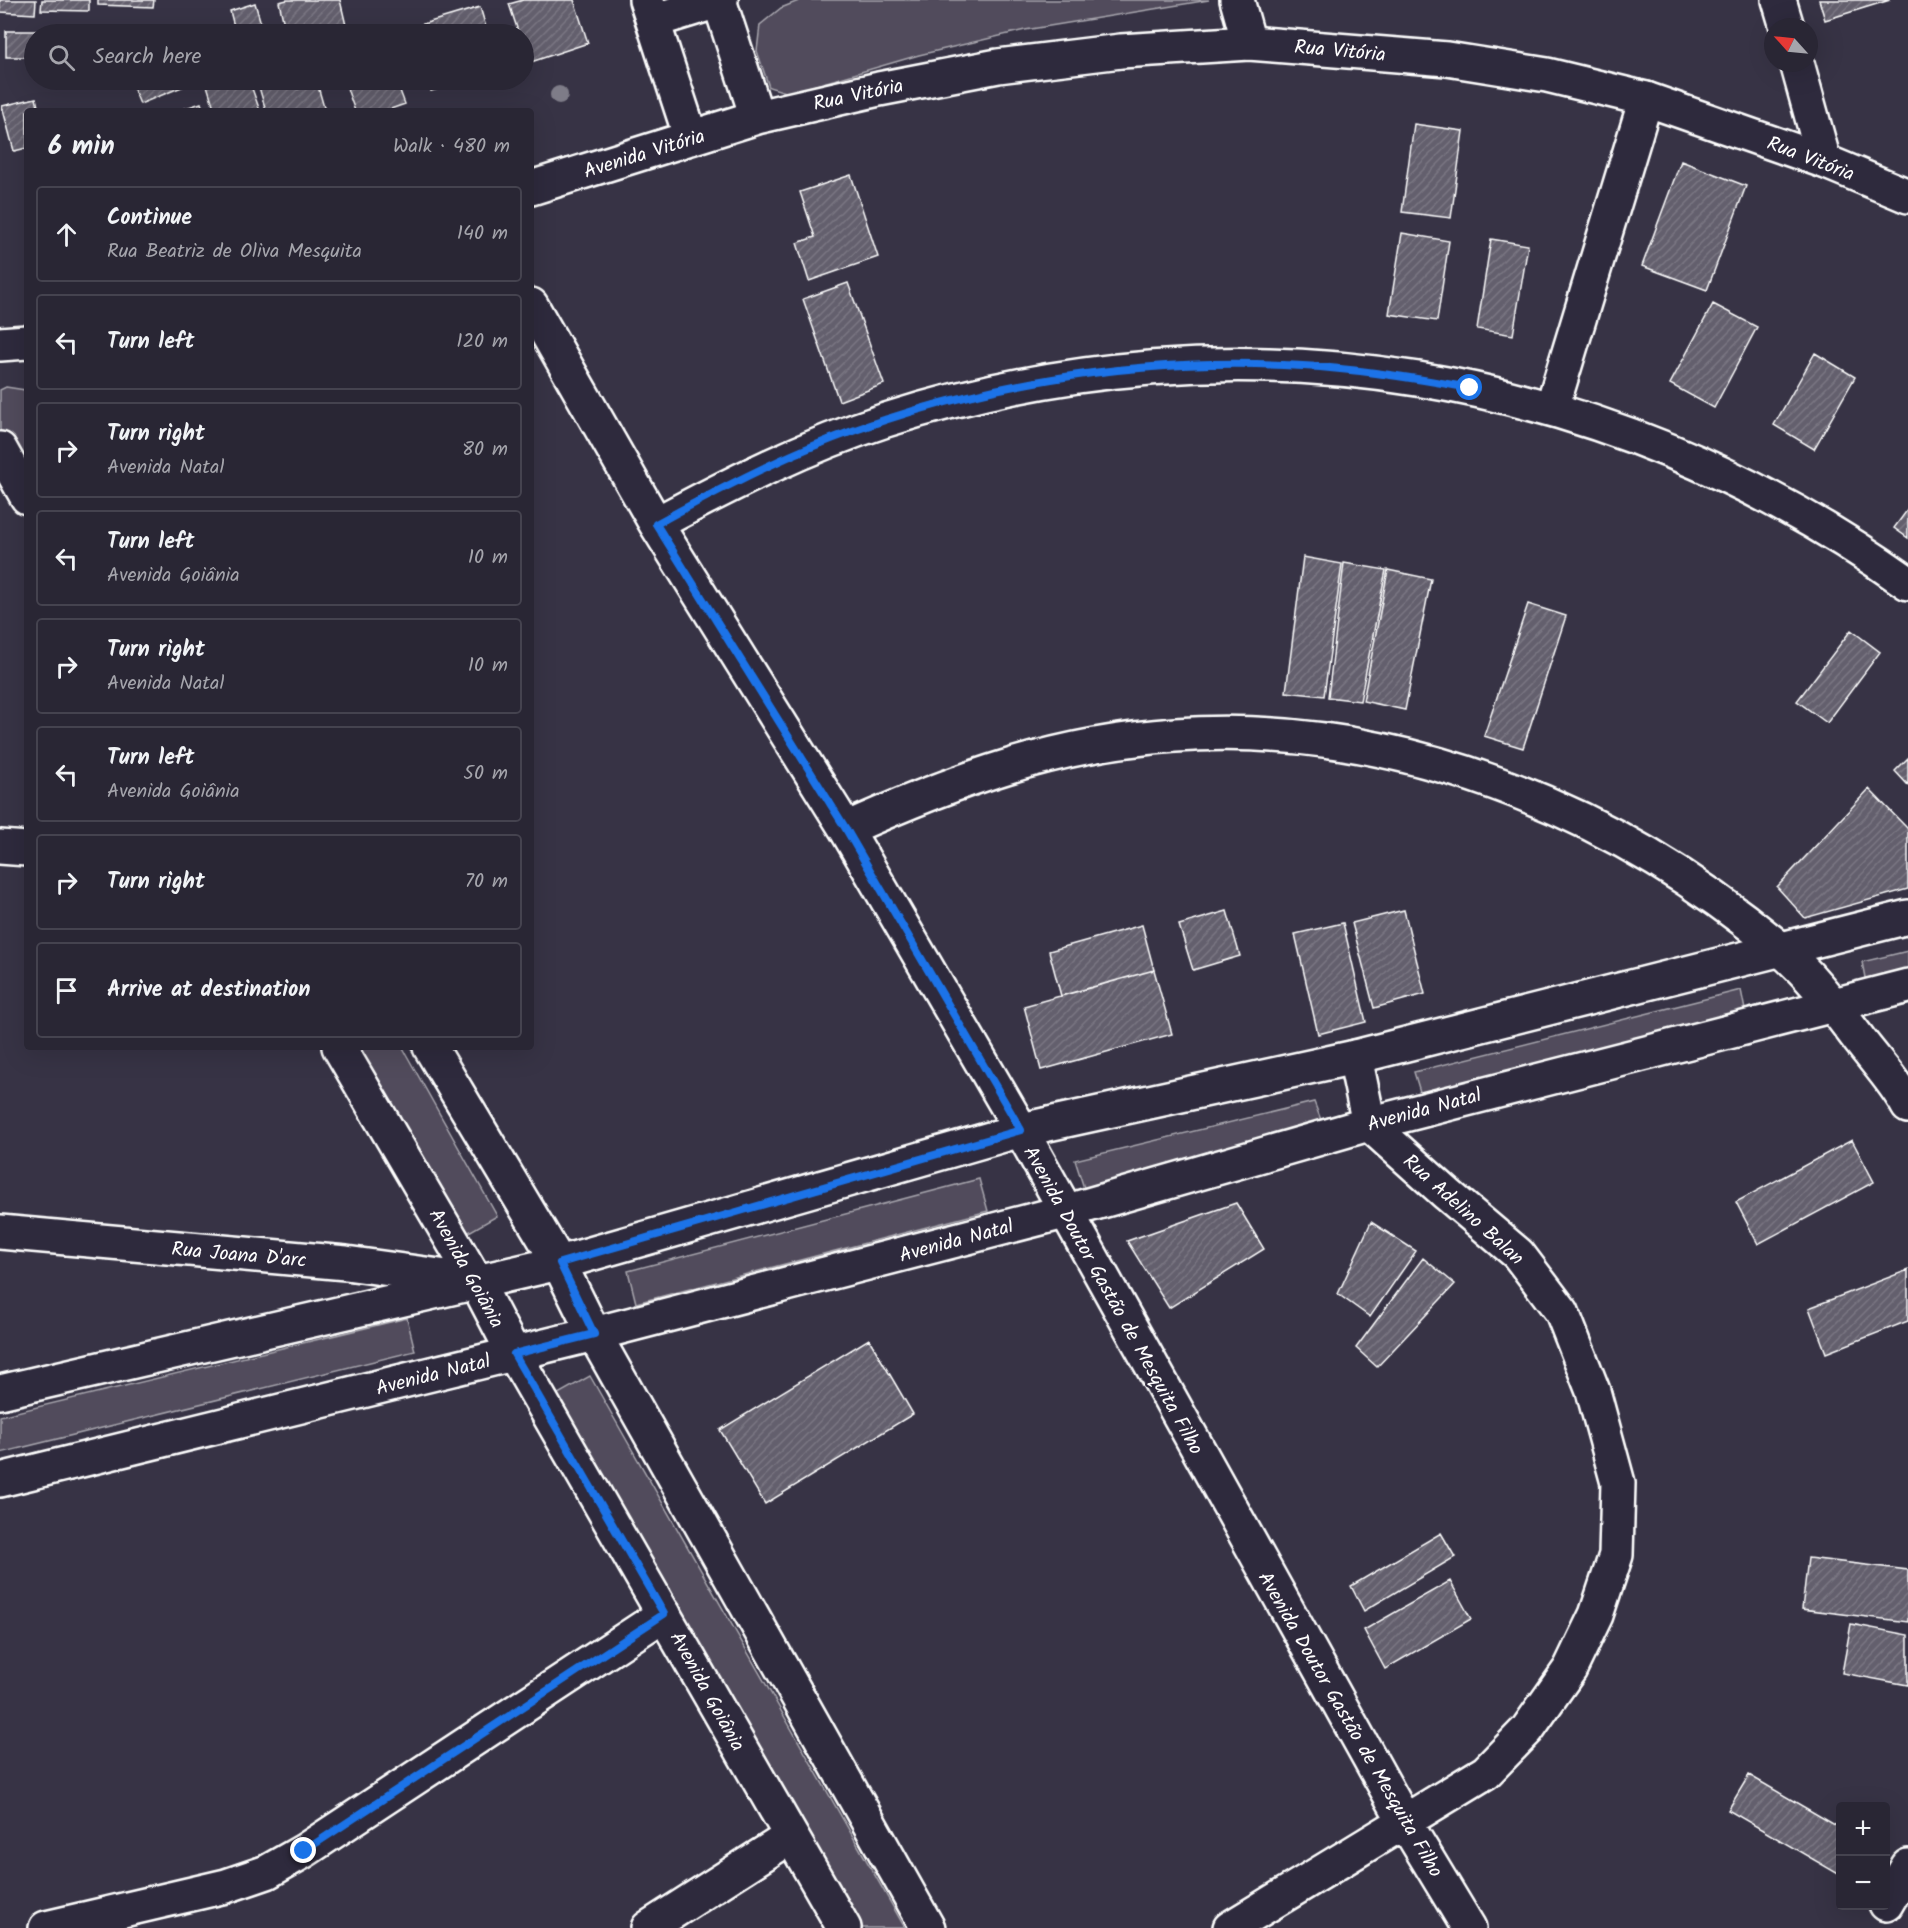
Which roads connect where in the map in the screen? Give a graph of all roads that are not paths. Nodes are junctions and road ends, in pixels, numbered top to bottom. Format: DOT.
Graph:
graph roads {
  1 [pos="720,0"];
  2 [pos="1237,0"];
  3 [pos="1779,0"];
  4 [pos="650,10"];
  5 [pos="1784,18"];
  6 [pos="1249,43"];
  7 [pos="1799,72"];
  8 [pos="1646,99"];
  9 [pos="757,117"];
  10 [pos="691,138"];
  11 [pos="1824,161"];
  12 [pos="534,187"];
  13 [pos="1908,196"];
  14 [pos="534,310"];
  15 [pos="24,342"];
  16 [pos="0,344"];
  17 [pos="1552,408"];
  18 [pos="0,449"];
  19 [pos="24,492"];
  20 [pos="656,524"];
  21 [pos="1908,582"];
  22 [pos="846,829"];
  23 [pos="0,847"];
  24 [pos="24,849"];
  25 [pos="1908,917"];
  26 [pos="1779,948"];
  27 [pos="1908,986"];
  28 [pos="1832,1003"];
  29 [pos="341,1050"];
  30 [pos="432,1050"];
  31 [pos="1355,1057"];
  32 [pos="1908,1106"];
  33 [pos="1369,1124"];
  34 [pos="1021,1130"];
  35 [pos="1064,1212"];
  36 [pos="0,1232"];
  37 [pos="560,1263"];
  38 [pos="476,1281"];
  39 [pos="594,1334"];
  40 [pos="514,1354"];
  41 [pos="0,1392"];
  42 [pos="0,1480"];
  43 [pos="664,1614"];
  44 [pos="1405,1822"];
  45 [pos="790,1837"];
  46 [pos="1908,1866"];
  47 [pos="1890,1897"];
  48 [pos="1882,1910"];
  49 [pos="46,1928"];
  50 [pos="648,1928"];
  51 [pos="844,1928"];
  52 [pos="928,1928"];
  53 [pos="1230,1928"];
  54 [pos="1469,1928"];
  55 [pos="1869,1928"];
  1 -- 4 [label="street"];
  1 -- 9 [label="street"];
  2 -- 6 [label="street"];
  3 -- 5 [label="street"];
  4 -- 10 [label="street"];
  6 -- 8 [label="street, Rua Vitória"];
  6 -- 9 [label="street, Rua Vitória"];
  7 -- 11 [label="street"];
  8 -- 11 [label="street, Rua Vitória"];
  8 -- 17 [label="street"];
  9 -- 10 [label="street, Avenida Vitória"];
  10 -- 12 [label="street, Avenida Vitória"];
  11 -- 13 [label="street, Rua Vitória"];
  14 -- 20 [label="street, Avenida Doutor Gastão de Mesquita Filho"];
  15 -- 16 [label="street"];
  17 -- 20 [label="street"];
  17 -- 21 [label="street"];
  18 -- 19 [label="street"];
  20 -- 22 [label="street, Avenida Doutor Gastão de Mesquita Filho"];
  22 -- 26 [label="street"];
  22 -- 34 [label="street, Avenida Doutor Gastão de Mesquita Filho"];
  23 -- 24 [label="street"];
  25 -- 26 [label="street"];
  26 -- 28 [label="street"];
  26 -- 31 [label="street"];
  27 -- 28 [label="street, Avenida Natal"];
  28 -- 32 [label="street"];
  28 -- 33 [label="street, Avenida Natal"];
  29 -- 38 [label="street, Avenida Goiânia"];
  30 -- 37 [label="street"];
  31 -- 33 [label="street"];
  31 -- 34 [label="street"];
  33 -- 35 [label="street, Avenida Natal"];
  33 -- 44 [label="street, Rua Adelino Balan"];
  34 -- 35 [label="street, Avenida Doutor Gastão de Mesquita Filho"];
  34 -- 37 [label="street"];
  35 -- 39 [label="street, Avenida Natal"];
  35 -- 44 [label="street, Avenida Doutor Gastão de Mesquita Filho"];
  36 -- 38 [label="street, Rua Joana D'arc"];
  37 -- 38 [label="street"];
  37 -- 39 [label="street"];
  38 -- 40 [label="street, Avenida Goiânia"];
  38 -- 41 [label="street"];
  39 -- 40 [label="street, Avenida Natal"];
  39 -- 52 [label="street"];
  40 -- 42 [label="street, Avenida Natal"];
  40 -- 43 [label="street, Avenida Goiânia"];
  43 -- 45 [label="street, Avenida Goiânia"];
  43 -- 49 [label="street"];
  44 -- 53 [label="street, Rua Adelino Balan"];
  44 -- 54 [label="street, Avenida Doutor Gastão de Mesquita Filho"];
  45 -- 50 [label="street"];
  45 -- 51 [label="street, Avenida Goiânia"];
  46 -- 47 [label="street"];
  48 -- 55 [label="street"];
}
